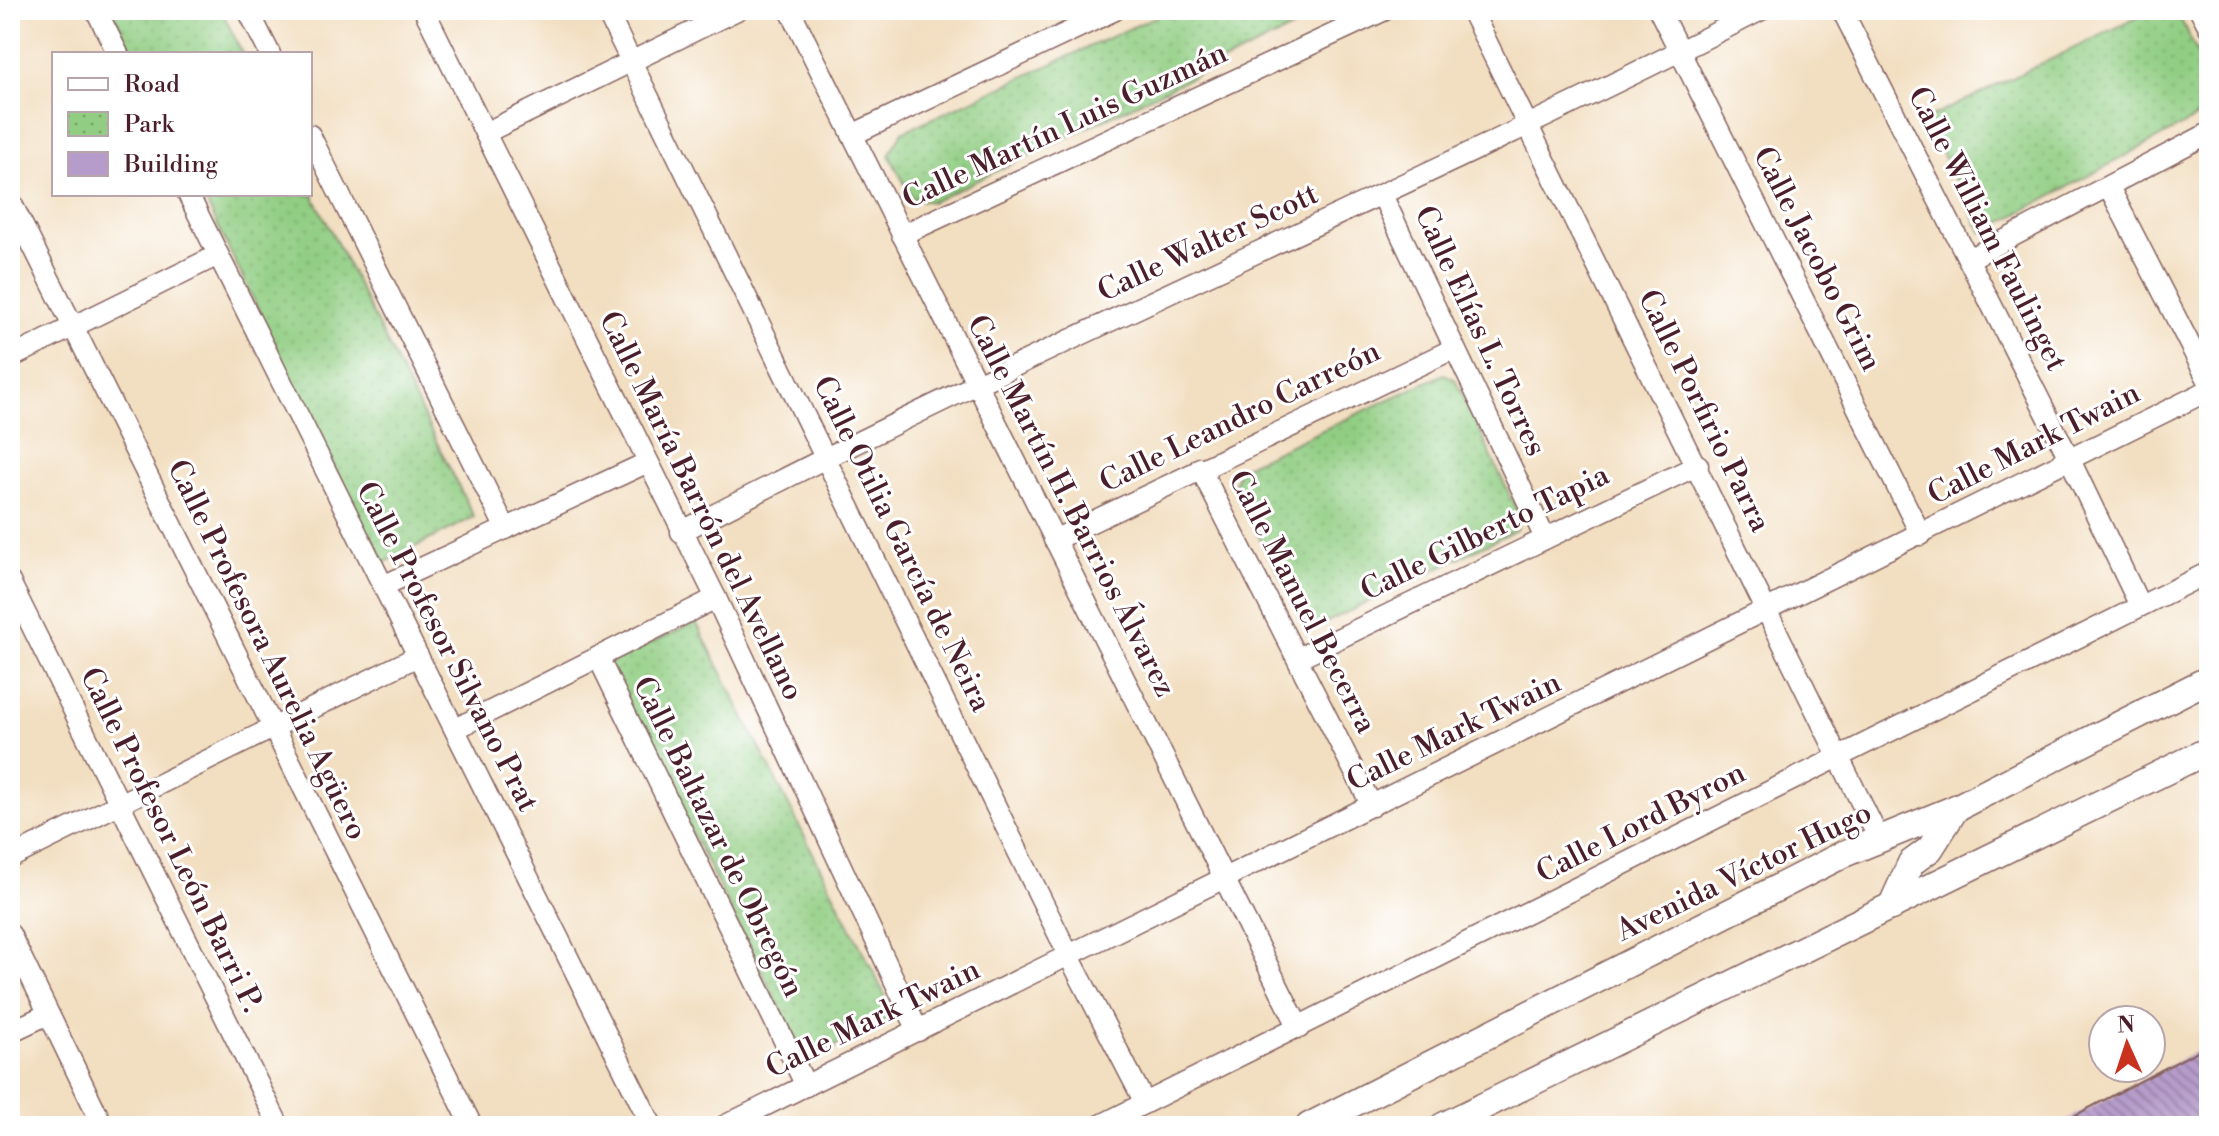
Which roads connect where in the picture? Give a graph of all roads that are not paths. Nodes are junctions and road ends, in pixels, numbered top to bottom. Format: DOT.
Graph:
graph roads {
  1 [pos="96,10"];
  2 [pos="248,10"];
  3 [pos="424,10"];
  4 [pos="606,10"];
  5 [pos="737,10"];
  6 [pos="790,10"];
  7 [pos="1115,10"];
  8 [pos="1385,10"];
  9 [pos="1471,10"];
  10 [pos="1659,10"];
  11 [pos="1761,10"];
  12 [pos="1842,10"];
  13 [pos="2200,10"];
  14 [pos="2209,27"];
  15 [pos="117,52"];
  16 [pos="269,52"];
  17 [pos="1679,52"];
  18 [pos="631,61"];
  19 [pos="1529,123"];
  20 [pos="485,133"];
  21 [pos="2209,133"];
  22 [pos="852,135"];
  23 [pos="312,139"];
  24 [pos="2109,187"];
  25 [pos="1382,195"];
  26 [pos="189,196"];
  27 [pos="10,200"];
  28 [pos="902,235"];
  29 [pos="218,255"];
  30 [pos="1969,259"];
  31 [pos="73,326"];
  32 [pos="1453,349"];
  33 [pos="10,358"];
  34 [pos="2209,382"];
  35 [pos="976,384"];
  36 [pos="2209,390"];
  37 [pos="825,456"];
  38 [pos="2070,460"];
  39 [pos="646,463"];
  40 [pos="1698,465"];
  41 [pos="1200,468"];
  42 [pos="506,529"];
  43 [pos="681,532"];
  44 [pos="1921,535"];
  45 [pos="1544,536"];
  46 [pos="1054,540"];
  47 [pos="2209,572"];
  48 [pos="10,582"];
  49 [pos="383,586"];
  50 [pos="716,598"];
  51 [pos="2140,606"];
  52 [pos="1767,610"];
  53 [pos="418,656"];
  54 [pos="598,657"];
  55 [pos="1298,658"];
  56 [pos="2209,679"];
  57 [pos="271,729"];
  58 [pos="455,729"];
  59 [pos="2209,750"];
  60 [pos="1840,758"];
  61 [pos="120,803"];
  62 [pos="1372,806"];
  63 [pos="1956,808"];
  64 [pos="1879,839"];
  65 [pos="10,858"];
  66 [pos="1223,877"];
  67 [pos="1891,907"];
  68 [pos="10,934"];
  69 [pos="1069,956"];
  70 [pos="48,1014"];
  71 [pos="1299,1028"];
  72 [pos="918,1031"];
  73 [pos="10,1032"];
  74 [pos="806,1086"];
  75 [pos="1145,1103"];
  76 [pos="1317,1124"];
  77 [pos="103,1126"];
  78 [pos="279,1126"];
  79 [pos="472,1126"];
  80 [pos="652,1126"];
  81 [pos="724,1126"];
  82 [pos="1099,1126"];
  83 [pos="1443,1126"];
  1 -- 15 [label="street"];
  2 -- 16 [label="street"];
  3 -- 20 [label="street, Calle María Barrón del Avellano"];
  4 -- 18 [label="street, Calle Otilia García de Neira"];
  5 -- 18 [label="street"];
  6 -- 22 [label="street, Calle Martín H. Barrios Álvarez"];
  7 -- 22 [label="street"];
  8 -- 28 [label="street, Calle Martín Luis Guzmán"];
  9 -- 19 [label="street, Calle Porfirio Parra"];
  10 -- 17 [label="street, Calle Jacobo Grim"];
  11 -- 17 [label="street, Calle Walter Scott"];
  12 -- 30 [label="street, Calle William Faulinget"];
  13 -- 14 [label="street"];
  17 -- 19 [label="street, Calle Walter Scott"];
  17 -- 44 [label="street, Calle Jacobo Grim"];
  18 -- 20 [label="street"];
  18 -- 37 [label="street, Calle Otilia García de Neira"];
  19 -- 25 [label="street, Calle Walter Scott"];
  19 -- 40 [label="street, Calle Porfirio Parra"];
  20 -- 39 [label="street, Calle María Barrón del Avellano"];
  21 -- 24 [label="street"];
  22 -- 28 [label="street, Calle Martín H. Barrios Álvarez"];
  23 -- 42 [label="street"];
  24 -- 30 [label="street"];
  24 -- 34 [label="street"];
  25 -- 32 [label="street, Calle Elías L. Torres"];
  25 -- 35 [label="street, Calle Walter Scott"];
  26 -- 29 [label="street, Calle Profesor Silvano Prat"];
  27 -- 31 [label="street, Calle Profesora Aurelia Agüero"];
  28 -- 35 [label="street, Calle Martín H. Barrios Álvarez"];
  29 -- 31 [label="street"];
  29 -- 49 [label="street, Calle Profesor Silvano Prat"];
  30 -- 38 [label="street, Calle William Faulinget"];
  31 -- 33 [label="street"];
  31 -- 57 [label="street, Calle Profesora Aurelia Agüero"];
  32 -- 41 [label="street, Calle Leandro Carreón"];
  32 -- 45 [label="street, Calle Elías L. Torres"];
  35 -- 37 [label="street, Calle Walter Scott"];
  35 -- 46 [label="street, Calle Martín H. Barrios Álvarez"];
  36 -- 38 [label="street, Calle Mark Twain"];
  37 -- 43 [label="street, Calle Walter Scott"];
  37 -- 69 [label="street, Calle Otilia García de Neira"];
  38 -- 44 [label="street, Calle Mark Twain"];
  38 -- 51 [label="street, Calle William Faulinget"];
  39 -- 42 [label="street"];
  39 -- 43 [label="street, Calle María Barrón del Avellano"];
  40 -- 45 [label="street, Calle Gilberto Tapia"];
  40 -- 52 [label="street, Calle Porfirio Parra"];
  41 -- 46 [label="street, Calle Leandro Carreón"];
  41 -- 55 [label="street, Calle Manuel Becerra"];
  42 -- 49 [label="street"];
  43 -- 50 [label="street, Calle María Barrón del Avellano"];
  44 -- 52 [label="street, Calle Mark Twain"];
  45 -- 55 [label="street, Calle Gilberto Tapia"];
  46 -- 66 [label="street, Calle Martín H. Barrios Álvarez"];
  47 -- 51 [label="street, Calle Lord Byron"];
  48 -- 61 [label="street, Calle Profesor León Barri P."];
  49 -- 53 [label="street, Calle Profesor Silvano Prat"];
  50 -- 54 [label="street"];
  50 -- 72 [label="street, Calle María Barrón del Avellano"];
  51 -- 60 [label="street, Calle Lord Byron"];
  52 -- 60 [label="street, Calle Porfirio Parra"];
  52 -- 62 [label="street, Calle Mark Twain"];
  53 -- 57 [label="street"];
  53 -- 58 [label="street, Calle Profesor Silvano Prat"];
  54 -- 58 [label="street"];
  54 -- 74 [label="street, Calle Baltazar de Obregón"];
  55 -- 62 [label="street, Calle Manuel Becerra"];
  56 -- 63 [label="street, Avenida Víctor Hugo"];
  57 -- 61 [label="street"];
  57 -- 79 [label="street, Calle Profesora Aurelia Agüero"];
  58 -- 80 [label="street, Calle Profesor Silvano Prat"];
  59 -- 67 [label="street"];
  60 -- 64 [label="street, Calle Porfirio Parra"];
  60 -- 71 [label="street, Calle Lord Byron"];
  61 -- 65 [label="street"];
  61 -- 78 [label="street, Calle Profesor León Barri P."];
  62 -- 66 [label="street, Calle Mark Twain"];
  63 -- 64 [label="street, Avenida Víctor Hugo"];
  63 -- 67 [label="street"];
  64 -- 76 [label="street, Avenida Víctor Hugo"];
  66 -- 69 [label="street, Calle Mark Twain"];
  66 -- 71 [label="street, Calle Martín H. Barrios Álvarez"];
  67 -- 83 [label="street"];
  68 -- 70 [label="street"];
  69 -- 72 [label="street, Calle Mark Twain"];
  69 -- 75 [label="street, Calle Otilia García de Neira"];
  70 -- 73 [label="street"];
  70 -- 77 [label="street"];
  71 -- 75 [label="street, Calle Lord Byron"];
  72 -- 74 [label="street, Calle Mark Twain"];
  74 -- 81 [label="street, Calle Mark Twain"];
  75 -- 82 [label="street, Calle Lord Byron"];
}
